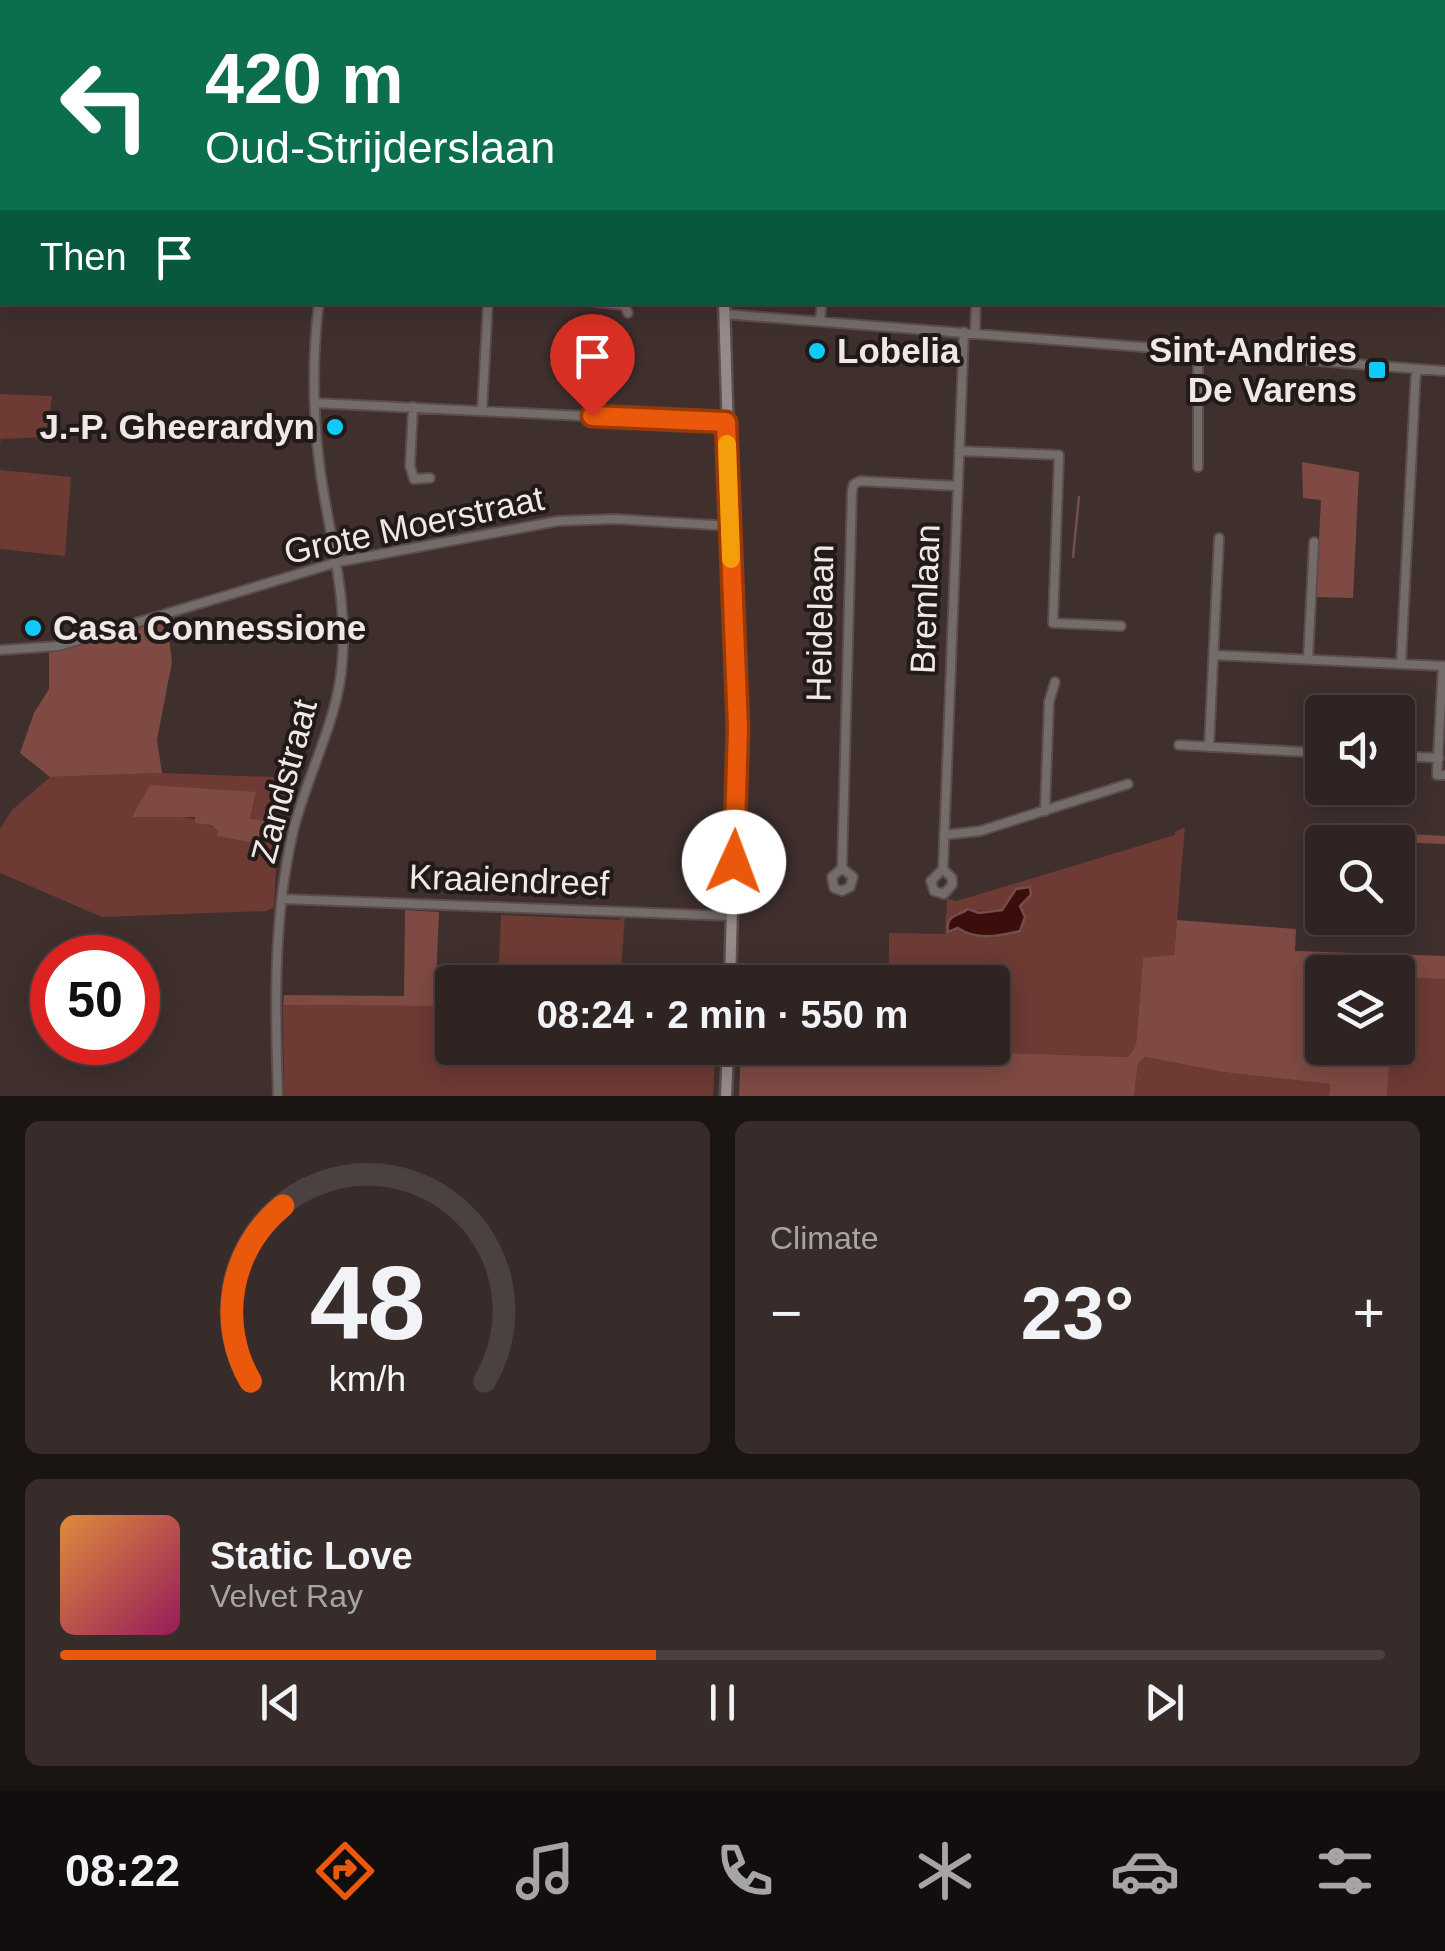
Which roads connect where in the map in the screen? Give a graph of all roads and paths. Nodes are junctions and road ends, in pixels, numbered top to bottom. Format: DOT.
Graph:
graph roads {
  1 [pos="319,305"];
  2 [pos="488,305"];
  3 [pos="618,305"];
  4 [pos="822,305"];
  5 [pos="976,305"];
  6 [pos="724,308"];
  7 [pos="628,313"];
  8 [pos="820,320"];
  9 [pos="964,332"];
  10 [pos="975,333"];
  11 [pos="1198,351"];
  12 [pos="1416,369"];
  13 [pos="1445,372"];
  14 [pos="316,403"];
  15 [pos="413,408"];
  16 [pos="482,411"];
  17 [pos="726,422"];
  18 [pos="959,451"];
  19 [pos="1198,468"];
  20 [pos="430,478"];
  21 [pos="958,486"];
  22 [pos="730,526"];
  23 [pos="1220,538"];
  24 [pos="1314,542"];
  25 [pos="338,562"];
  26 [pos="1121,626"];
  27 [pos="0,650"];
  28 [pos="1214,655"];
  29 [pos="1308,659"];
  30 [pos="1402,664"];
  31 [pos="1056,682"];
  32 [pos="1444,682"];
  33 [pos="1179,746"];
  34 [pos="1209,747"];
  35 [pos="1305,751"];
  36 [pos="1415,757"];
  37 [pos="1438,758"];
  38 [pos="1445,775"];
  39 [pos="1128,784"];
  40 [pos="1044,811"];
  41 [pos="944,835"];
  42 [pos="842,868"];
  43 [pos="943,869"];
  44 [pos="283,899"];
  45 [pos="732,916"];
  46 [pos="731,965"];
  47 [pos="727,1065"];
  48 [pos="278,1096"];
  49 [pos="726,1096"];
  1 -- 14 [label="street, Zandstraat"];
  2 -- 16 [label="street"];
  3 -- 7 [label="street"];
  4 -- 8 [label="street"];
  5 -- 10 [label="street"];
  6 -- 8 [label="street"];
  6 -- 17 [label="main road"];
  8 -- 9 [label="street"];
  9 -- 10 [label="street"];
  9 -- 18 [label="street, Bremlaan"];
  10 -- 11 [label="street"];
  11 -- 12 [label="street"];
  11 -- 19 [label="street"];
  12 -- 13 [label="street"];
  12 -- 30 [label="street"];
  14 -- 15 [label="street"];
  14 -- 25 [label="street, Zandstraat"];
  15 -- 16 [label="street"];
  15 -- 20 [label="street"];
  16 -- 17 [label="street"];
  17 -- 22 [label="main road"];
  18 -- 21 [label="street, Bremlaan"];
  18 -- 26 [label="street"];
  21 -- 41 [label="street, Bremlaan"];
  21 -- 42 [label="street, Heidelaan"];
  22 -- 25 [label="street, Grote Moerstraat"];
  22 -- 45 [label="main road"];
  23 -- 28 [label="street"];
  24 -- 29 [label="street"];
  25 -- 27 [label="street, Grote Moerstraat"];
  25 -- 44 [label="street, Zandstraat"];
  28 -- 29 [label="street"];
  28 -- 34 [label="street"];
  29 -- 30 [label="street"];
  30 -- 32 [label="street"];
  31 -- 40 [label="street"];
  32 -- 37 [label="street"];
  33 -- 34 [label="street"];
  34 -- 35 [label="street"];
  36 -- 37 [label="street"];
  37 -- 38 [label="street"];
  39 -- 40 [label="street"];
  40 -- 41 [label="street"];
  41 -- 43 [label="street, Bremlaan"];
  44 -- 45 [label="street, Kraaiendreef"];
  44 -- 48 [label="street, Zandstraat"];
  45 -- 46 [label="main road"];
  47 -- 49 [label="main road"];
}
